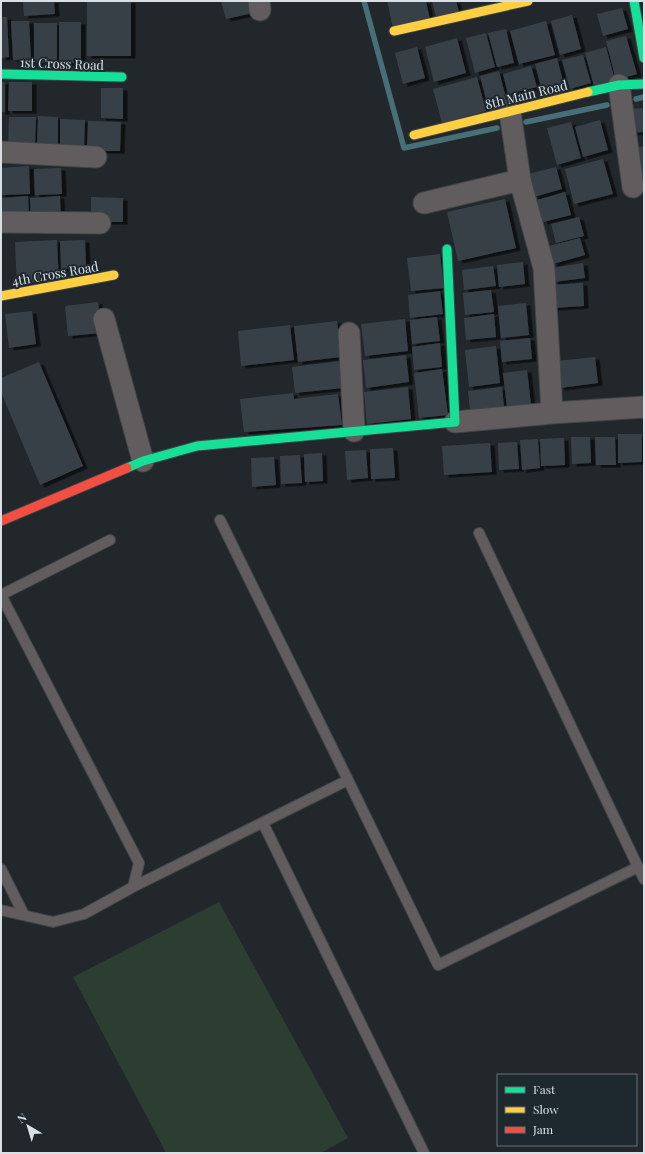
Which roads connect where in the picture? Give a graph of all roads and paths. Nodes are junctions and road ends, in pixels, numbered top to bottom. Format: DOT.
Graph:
graph roads {
  1 [pos="528,1"];
  2 [pos="634,1"];
  3 [pos="394,32"];
  4 [pos="644,58"];
  5 [pos="1,74"];
  6 [pos="122,77"];
  7 [pos="644,84"];
  8 [pos="620,85"];
  9 [pos="510,112"];
  10 [pos="414,135"];
  11 [pos="1,152"];
  12 [pos="96,157"];
  13 [pos="520,180"];
  14 [pos="633,187"];
  15 [pos="424,203"];
  16 [pos="1,222"];
  17 [pos="100,223"];
  18 [pos="447,249"];
  19 [pos="114,275"];
  20 [pos="1,296"];
  21 [pos="104,319"];
  22 [pos="349,333"];
  23 [pos="644,407"];
  24 [pos="552,413"];
  25 [pos="455,422"];
  26 [pos="354,431"];
  27 [pos="143,461"];
  28 [pos="220,520"];
  29 [pos="1,521"];
  30 [pos="480,533"];
  31 [pos="110,540"];
  32 [pos="1,595"];
  33 [pos="348,780"];
  34 [pos="263,823"];
  35 [pos="638,867"];
  36 [pos="1,869"];
  37 [pos="644,879"];
  38 [pos="133,887"];
  39 [pos="1,910"];
  40 [pos="24,916"];
  41 [pos="424,1153"];
  1 -- 3 [label="street"];
  2 -- 4 [label="street"];
  5 -- 6 [label="street, 1st Cross Road"];
  7 -- 8 [label="street, 8th Main Road"];
  8 -- 9 [label="street, 8th Main Road"];
  8 -- 14 [label="street"];
  9 -- 10 [label="street, 8th Main Road"];
  9 -- 13 [label="street"];
  11 -- 12 [label="street"];
  13 -- 15 [label="street"];
  13 -- 24 [label="street"];
  16 -- 17 [label="street"];
  18 -- 25 [label="street"];
  19 -- 20 [label="street, 4th Cross Road"];
  21 -- 27 [label="street"];
  22 -- 26 [label="street"];
  23 -- 24 [label="street"];
  24 -- 25 [label="street"];
  25 -- 26 [label="street"];
  26 -- 27 [label="street"];
  27 -- 29 [label="street"];
  28 -- 33 [label="lane"];
  30 -- 35 [label="lane"];
  31 -- 32 [label="lane"];
  32 -- 38 [label="lane"];
  33 -- 34 [label="lane"];
  33 -- 35 [label="lane"];
  34 -- 38 [label="lane"];
  34 -- 41 [label="lane"];
  35 -- 37 [label="lane"];
  36 -- 40 [label="lane"];
  38 -- 40 [label="lane"];
  39 -- 40 [label="lane"];
}
